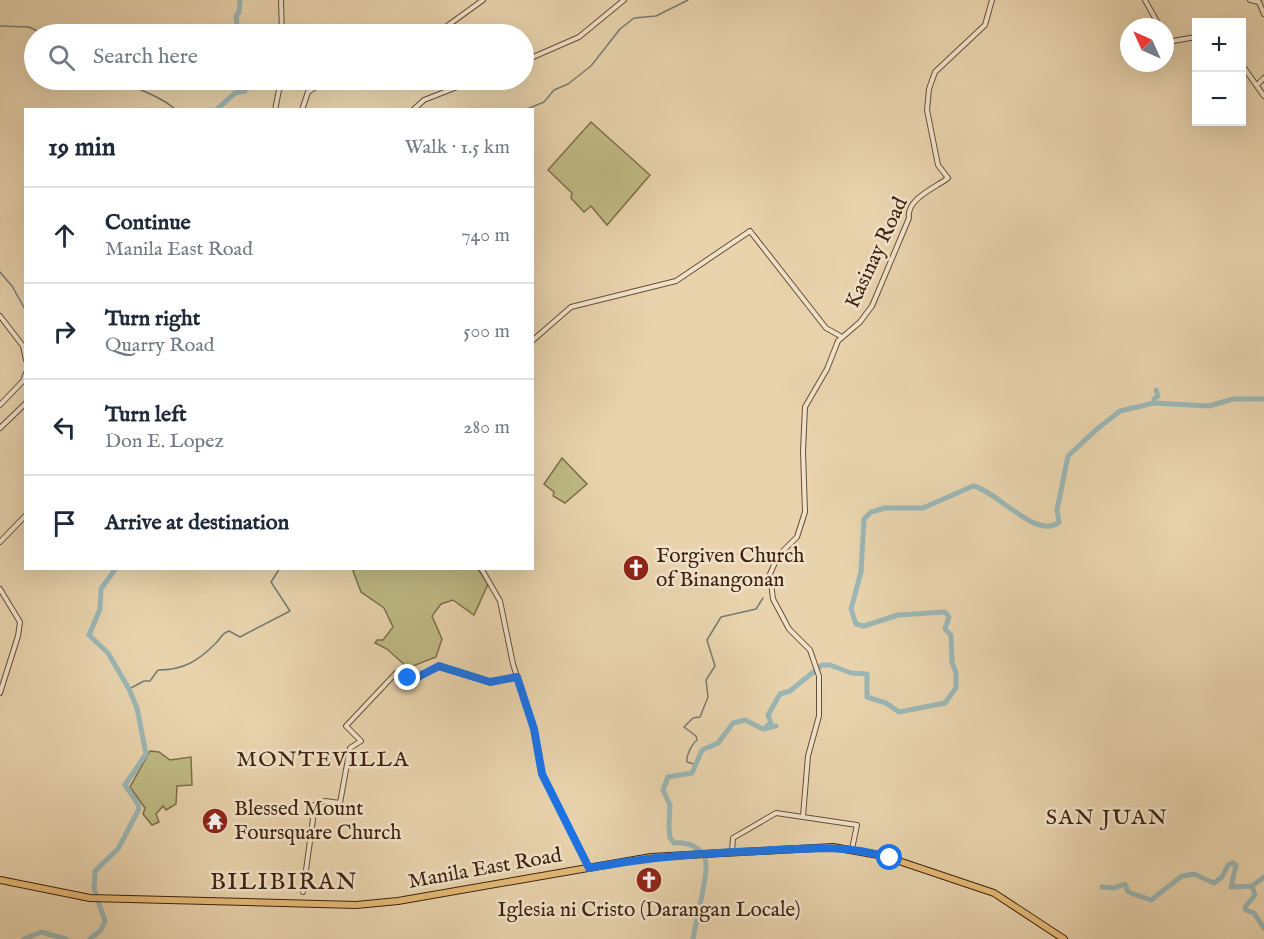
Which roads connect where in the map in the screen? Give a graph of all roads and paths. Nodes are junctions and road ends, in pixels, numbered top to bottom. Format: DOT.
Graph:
graph roads {
  1 [pos="281,0"];
  2 [pos="483,0"];
  3 [pos="624,0"];
  4 [pos="992,0"];
  5 [pos="1145,0"];
  6 [pos="1251,0"];
  7 [pos="1264,14"];
  8 [pos="1155,18"];
  9 [pos="282,24"];
  10 [pos="449,24"];
  11 [pos="1192,38"];
  12 [pos="1174,41"];
  13 [pos="534,57"];
  14 [pos="1246,70"];
  15 [pos="1264,78"];
  16 [pos="1257,85"];
  17 [pos="279,90"];
  18 [pos="311,90"];
  19 [pos="448,90"];
  20 [pos="1264,96"];
  21 [pos="275,108"];
  22 [pos="303,108"];
  23 [pos="415,108"];
  24 [pos="0,316"];
  25 [pos="842,337"];
  26 [pos="534,339"];
  27 [pos="24,351"];
  28 [pos="24,379"];
  29 [pos="0,405"];
  30 [pos="24,405"];
  31 [pos="0,428"];
  32 [pos="24,517"];
  33 [pos="0,542"];
  34 [pos="482,570"];
  35 [pos="0,589"];
  36 [pos="517,677"];
  37 [pos="0,693"];
  38 [pos="803,816"];
  39 [pos="852,849"];
  40 [pos="732,852"];
  41 [pos="589,868"];
  42 [pos="0,880"];
  43 [pos="303,892"];
  44 [pos="1064,939"];
  1 -- 9 [label="street"];
  2 -- 10 [label="street"];
  3 -- 13 [label="street"];
  4 -- 25 [label="street, Kasinay Road"];
  5 -- 8 [label="street"];
  6 -- 7 [label="street"];
  11 -- 12 [label="street"];
  14 -- 16 [label="street"];
  15 -- 16 [label="street"];
  16 -- 20 [label="street"];
  17 -- 21 [label="street"];
  18 -- 22 [label="street"];
  19 -- 23 [label="street"];
  24 -- 27 [label="street"];
  25 -- 26 [label="street"];
  25 -- 38 [label="street"];
  28 -- 29 [label="street"];
  30 -- 31 [label="street"];
  32 -- 33 [label="street"];
  34 -- 36 [label="street"];
  35 -- 37 [label="street"];
  36 -- 41 [label="street"];
  36 -- 43 [label="street"];
  38 -- 39 [label="street"];
  38 -- 40 [label="street"];
  39 -- 40 [label="main road, Manila East Road"];
  39 -- 44 [label="main road, Manila East Road"];
  40 -- 41 [label="main road, Manila East Road"];
  41 -- 42 [label="main road, Manila East Road"];
}
